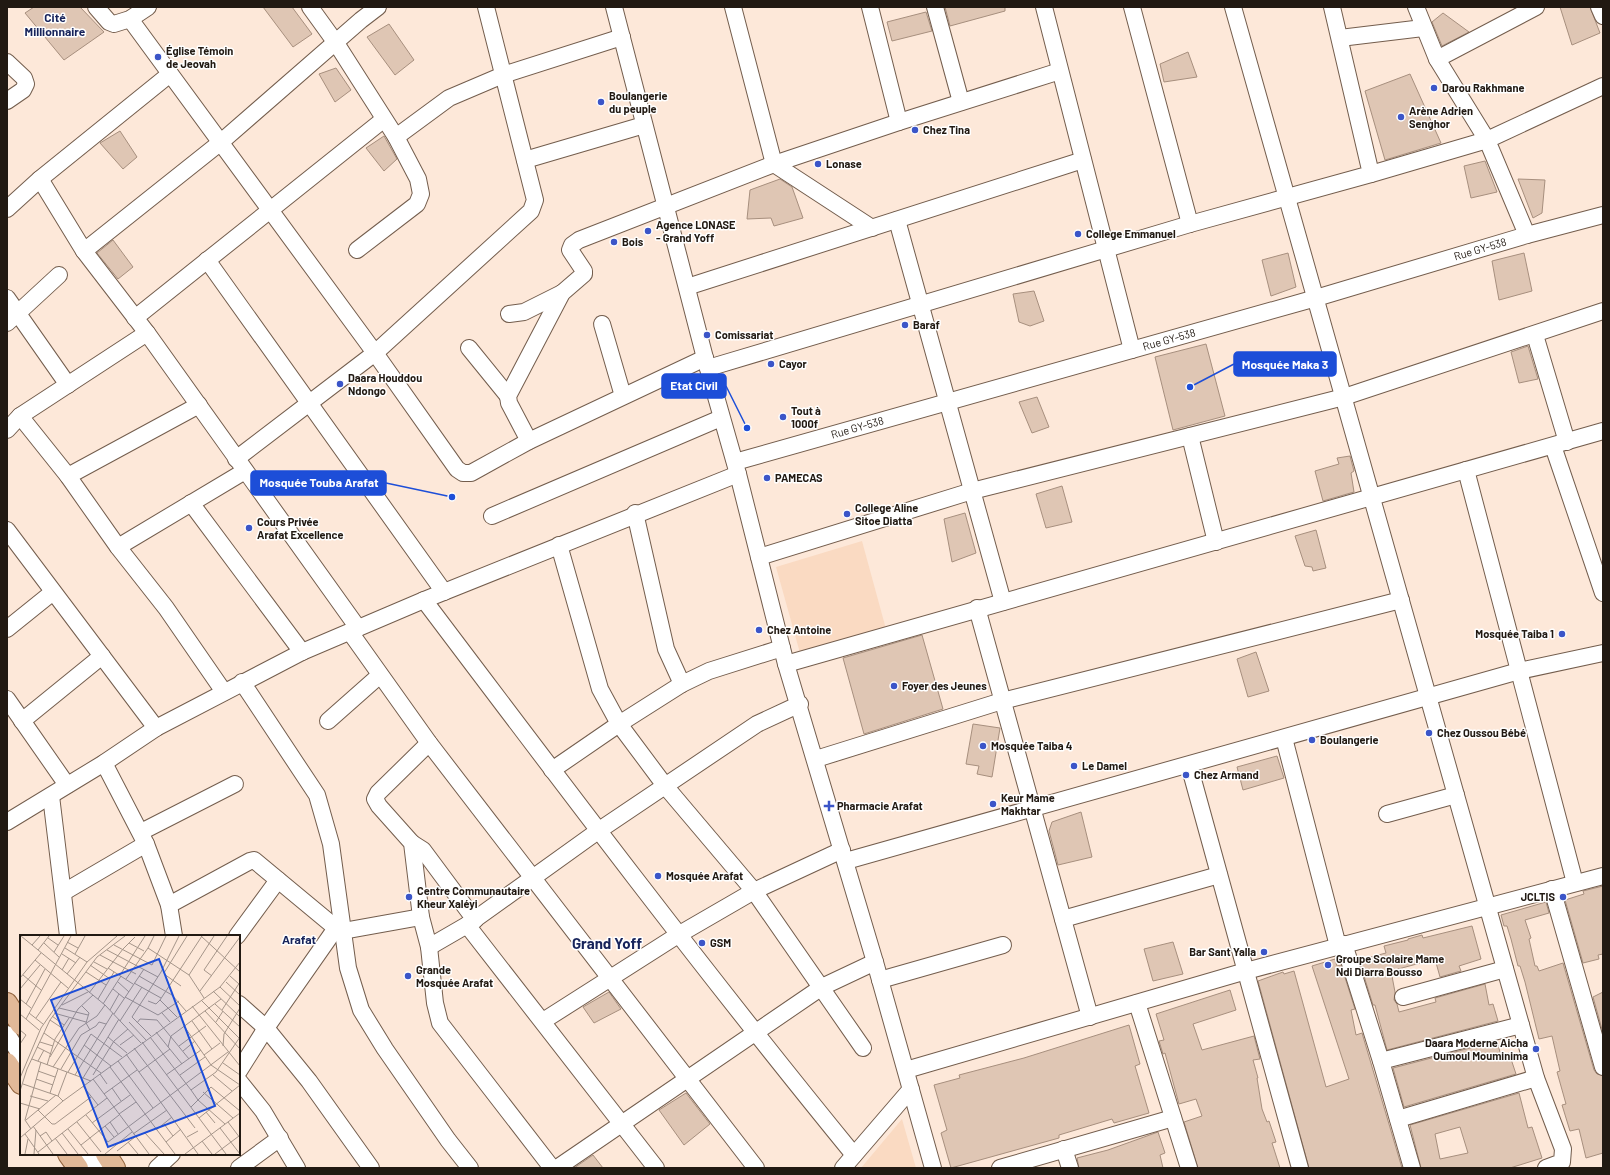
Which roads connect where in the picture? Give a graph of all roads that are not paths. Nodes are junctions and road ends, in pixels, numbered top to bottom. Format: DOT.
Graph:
graph roads {
  1 [pos="96,7"];
  2 [pos="148,7"];
  3 [pos="310,7"];
  4 [pos="378,7"];
  5 [pos="486,7"];
  6 [pos="614,7"];
  7 [pos="733,7"];
  8 [pos="870,7"];
  9 [pos="935,7"];
  10 [pos="1044,7"];
  11 [pos="1132,7"];
  12 [pos="1233,7"];
  13 [pos="1332,7"];
  14 [pos="1416,7"];
  15 [pos="1536,7"];
  16 [pos="1599,7"];
  17 [pos="1603,16"];
  18 [pos="130,19"];
  19 [pos="1423,28"];
  20 [pos="622,37"];
  21 [pos="1340,38"];
  22 [pos="336,43"];
  23 [pos="1437,59"];
  24 [pos="7,62"];
  25 [pos="1060,71"];
  26 [pos="170,74"];
  27 [pos="503,75"];
  28 [pos="1603,86"];
  29 [pos="7,101"];
  30 [pos="961,102"];
  31 [pos="383,120"];
  32 [pos="899,122"];
  33 [pos="644,125"];
  34 [pos="396,137"];
  35 [pos="1487,140"];
  36 [pos="220,142"];
  37 [pos="525,160"];
  38 [pos="1083,160"];
  39 [pos="774,164"];
  40 [pos="1371,174"];
  41 [pos="40,179"];
  42 [pos="1287,198"];
  43 [pos="666,206"];
  44 [pos="7,209"];
  45 [pos="270,209"];
  46 [pos="1603,215"];
  47 [pos="897,220"];
  48 [pos="1190,224"];
  49 [pos="872,228"];
  50 [pos="1527,235"];
  51 [pos="1106,249"];
  52 [pos="357,250"];
  53 [pos="84,251"];
  54 [pos="207,260"];
  55 [pos="60,275"];
  56 [pos="687,286"];
  57 [pos="562,294"];
  58 [pos="7,298"];
  59 [pos="1316,298"];
  60 [pos="921,304"];
  61 [pos="1603,312"];
  62 [pos="509,314"];
  63 [pos="12,318"];
  64 [pos="135,318"];
  65 [pos="602,324"];
  66 [pos="147,333"];
  67 [pos="1535,335"];
  68 [pos="469,348"];
  69 [pos="1132,350"];
  70 [pos="375,353"];
  71 [pos="707,363"];
  72 [pos="68,385"];
  73 [pos="508,396"];
  74 [pos="623,396"];
  75 [pos="1344,397"];
  76 [pos="948,401"];
  77 [pos="309,403"];
  78 [pos="199,405"];
  79 [pos="722,418"];
  80 [pos="11,423"];
  81 [pos="1603,431"];
  82 [pos="1190,436"];
  83 [pos="529,441"];
  84 [pos="1560,444"];
  85 [pos="241,465"];
  86 [pos="736,468"];
  87 [pos="1466,470"];
  88 [pos="68,476"];
  89 [pos="972,491"];
  90 [pos="1372,497"];
  91 [pos="191,503"];
  92 [pos="635,514"];
  93 [pos="492,516"];
  94 [pos="8,533"];
  95 [pos="1216,542"];
  96 [pos="559,545"];
  97 [pos="118,547"];
  98 [pos="1597,553"];
  99 [pos="759,557"];
  100 [pos="53,592"];
  101 [pos="444,592"];
  102 [pos="1603,593"];
  103 [pos="424,600"];
  104 [pos="1401,600"];
  105 [pos="1003,602"];
  106 [pos="977,608"];
  107 [pos="7,629"];
  108 [pos="354,630"];
  109 [pos="782,648"];
  110 [pos="302,652"];
  111 [pos="1603,652"];
  112 [pos="102,656"];
  113 [pos="786,664"];
  114 [pos="1519,671"];
  115 [pos="380,675"];
  116 [pos="242,682"];
  117 [pos="682,684"];
  118 [pos="224,692"];
  119 [pos="1428,697"];
  120 [pos="7,699"];
  121 [pos="1002,701"];
  122 [pos="800,704"];
  123 [pos="22,721"];
  124 [pos="328,721"];
  125 [pos="619,724"];
  126 [pos="156,728"];
  127 [pos="1284,738"];
  128 [pos="429,743"];
  129 [pos="816,759"];
  130 [pos="104,763"];
  131 [pos="1189,765"];
  132 [pos="552,770"];
  133 [pos="235,784"];
  134 [pos="68,785"];
  135 [pos="666,787"];
  136 [pos="1456,795"];
  137 [pos="51,796"];
  138 [pos="1032,808"];
  139 [pos="1387,814"];
  140 [pos="7,822"];
  141 [pos="598,831"];
  142 [pos="144,838"];
  143 [pos="412,842"];
  144 [pos="844,856"];
  145 [pos="1219,875"];
  146 [pos="1603,876"];
  147 [pos="532,878"];
  148 [pos="278,880"];
  149 [pos="1575,883"];
  150 [pos="1552,889"];
  151 [pos="754,891"];
  152 [pos="64,892"];
  153 [pos="169,905"];
  154 [pos="1488,906"];
  155 [pos="421,917"];
  156 [pos="1063,919"];
  157 [pos="471,922"];
  158 [pos="339,929"];
  159 [pos="68,935"];
  160 [pos="174,935"];
  161 [pos="238,935"];
  162 [pos="678,935"];
  163 [pos="1003,945"];
  164 [pos="1341,945"];
  165 [pos="429,947"];
  166 [pos="875,962"];
  167 [pos="1505,969"];
  168 [pos="1246,971"];
  169 [pos="611,979"];
  170 [pos="880,980"];
  171 [pos="822,987"];
  172 [pos="1403,997"];
  173 [pos="7,1003"];
  174 [pos="1137,1003"];
  175 [pos="240,1005"];
  176 [pos="1090,1017"];
  177 [pos="543,1021"];
  178 [pos="20,1023"];
  179 [pos="1521,1025"];
  180 [pos="266,1028"];
  181 [pos="755,1033"];
  182 [pos="7,1034"];
  183 [pos="863,1048"];
  184 [pos="20,1054"];
  185 [pos="1382,1061"];
  186 [pos="7,1062"];
  187 [pos="1603,1067"];
  188 [pos="240,1069"];
  189 [pos="906,1070"];
  190 [pos="688,1078"];
  191 [pos="1536,1078"];
  192 [pos="20,1082"];
  193 [pos="240,1082"];
  194 [pos="911,1089"];
  195 [pos="1173,1118"];
  196 [pos="1398,1119"];
  197 [pos="621,1124"];
  198 [pos="280,1138"];
  199 [pos="1064,1149"];
  200 [pos="69,1155"];
  201 [pos="87,1155"];
  202 [pos="107,1155"];
  203 [pos="171,1155"];
  204 [pos="854,1155"];
  205 [pos="78,1168"];
  206 [pos="95,1168"];
  207 [pos="115,1168"];
  208 [pos="157,1168"];
  209 [pos="239,1168"];
  210 [pos="297,1168"];
  211 [pos="371,1168"];
  212 [pos="470,1168"];
  213 [pos="552,1168"];
  214 [pos="557,1168"];
  215 [pos="656,1168"];
  216 [pos="756,1168"];
  217 [pos="843,1168"];
  218 [pos="933,1168"];
  219 [pos="1000,1168"];
  220 [pos="1070,1168"];
  221 [pos="1189,1168"];
  222 [pos="1300,1168"];
  223 [pos="1412,1168"];
  224 [pos="1546,1168"];
  1 -- 18 [label="street"];
  2 -- 18 [label="street"];
  3 -- 22 [label="street"];
  4 -- 22 [label="street"];
  5 -- 27 [label="street"];
  6 -- 20 [label="street"];
  7 -- 39 [label="street"];
  8 -- 32 [label="street"];
  9 -- 30 [label="street"];
  10 -- 25 [label="street"];
  11 -- 48 [label="street"];
  12 -- 42 [label="street"];
  13 -- 21 [label="street"];
  14 -- 19 [label="street"];
  15 -- 23 [label="street"];
  16 -- 17 [label="street"];
  18 -- 26 [label="street"];
  19 -- 21 [label="street"];
  19 -- 23 [label="street"];
  20 -- 27 [label="street"];
  20 -- 33 [label="street"];
  21 -- 40 [label="street"];
  22 -- 31 [label="street"];
  22 -- 36 [label="street"];
  23 -- 35 [label="street"];
  24 -- 29 [label="street"];
  25 -- 30 [label="street"];
  25 -- 38 [label="street"];
  26 -- 36 [label="street"];
  26 -- 41 [label="street"];
  27 -- 34 [label="street"];
  27 -- 37 [label="street"];
  28 -- 35 [label="street"];
  30 -- 32 [label="street"];
  31 -- 34 [label="street"];
  31 -- 45 [label="street"];
  32 -- 39 [label="street"];
  33 -- 37 [label="street"];
  33 -- 43 [label="street"];
  34 -- 52 [label="street"];
  35 -- 40 [label="street"];
  35 -- 50 [label="street"];
  36 -- 45 [label="street"];
  36 -- 53 [label="street"];
  37 -- 70 [label="street"];
  38 -- 47 [label="street"];
  38 -- 51 [label="street"];
  39 -- 43 [label="street"];
  39 -- 49 [label="street"];
  40 -- 42 [label="street"];
  41 -- 44 [label="street"];
  41 -- 53 [label="street"];
  42 -- 48 [label="street"];
  42 -- 59 [label="street"];
  43 -- 56 [label="street"];
  43 -- 57 [label="street"];
  45 -- 54 [label="street"];
  45 -- 70 [label="street"];
  46 -- 50 [label="street, Rue GY-538"];
  47 -- 49 [label="street"];
  47 -- 60 [label="street"];
  48 -- 51 [label="street"];
  49 -- 56 [label="street"];
  50 -- 59 [label="street, Rue GY-538"];
  51 -- 60 [label="street"];
  51 -- 69 [label="street"];
  53 -- 64 [label="street"];
  54 -- 64 [label="street"];
  54 -- 77 [label="street"];
  55 -- 63 [label="street"];
  56 -- 71 [label="street"];
  57 -- 62 [label="street"];
  57 -- 73 [label="street"];
  58 -- 63 [label="street"];
  59 -- 69 [label="street, Rue GY-538"];
  59 -- 75 [label="street"];
  60 -- 71 [label="street"];
  60 -- 76 [label="street"];
  61 -- 67 [label="street"];
  63 -- 72 [label="street"];
  64 -- 66 [label="street"];
  65 -- 74 [label="street"];
  66 -- 72 [label="street"];
  66 -- 78 [label="street"];
  67 -- 75 [label="street"];
  67 -- 84 [label="street"];
  68 -- 73 [label="street"];
  69 -- 76 [label="street, Rue GY-538"];
  70 -- 77 [label="street"];
  70 -- 83 [label="street"];
  71 -- 74 [label="street"];
  71 -- 79 [label="street"];
  72 -- 80 [label="street"];
  73 -- 83 [label="street"];
  74 -- 83 [label="street"];
  75 -- 82 [label="street"];
  75 -- 90 [label="street"];
  76 -- 86 [label="street, Rue GY-538"];
  76 -- 89 [label="street"];
  77 -- 85 [label="street"];
  77 -- 101 [label="street"];
  78 -- 85 [label="street"];
  78 -- 88 [label="street"];
  79 -- 86 [label="street"];
  79 -- 93 [label="street"];
  80 -- 88 [label="street"];
  81 -- 84 [label="street"];
  82 -- 89 [label="street"];
  82 -- 95 [label="street"];
  84 -- 87 [label="street"];
  84 -- 98 [label="street"];
  85 -- 91 [label="street"];
  85 -- 108 [label="street"];
  86 -- 92 [label="street, Rue GY-538"];
  86 -- 99 [label="street"];
  87 -- 90 [label="street"];
  87 -- 114 [label="street"];
  88 -- 97 [label="street"];
  89 -- 99 [label="street"];
  89 -- 105 [label="street"];
  90 -- 95 [label="street"];
  90 -- 104 [label="street"];
  91 -- 97 [label="street"];
  91 -- 110 [label="street"];
  92 -- 96 [label="street, Rue GY-538"];
  92 -- 117 [label="street"];
  94 -- 100 [label="street"];
  95 -- 105 [label="street"];
  96 -- 101 [label="street, Rue GY-538"];
  96 -- 125 [label="street"];
  97 -- 118 [label="street"];
  98 -- 102 [label="street"];
  99 -- 109 [label="street"];
  100 -- 107 [label="street"];
  100 -- 112 [label="street"];
  101 -- 103 [label="street, Rue GY-538"];
  103 -- 108 [label="street, Rue GY-538"];
  103 -- 132 [label="street"];
  104 -- 119 [label="street"];
  104 -- 121 [label="street"];
  105 -- 106 [label="street"];
  106 -- 113 [label="street"];
  106 -- 121 [label="street"];
  108 -- 110 [label="street, Rue GY-538"];
  108 -- 115 [label="street"];
  109 -- 113 [label="street"];
  109 -- 117 [label="street"];
  110 -- 116 [label="street, Rue GY-538"];
  111 -- 114 [label="street"];
  112 -- 123 [label="street"];
  112 -- 126 [label="street"];
  113 -- 122 [label="street"];
  114 -- 119 [label="street"];
  114 -- 149 [label="street"];
  115 -- 124 [label="street"];
  115 -- 128 [label="street"];
  116 -- 118 [label="street, Rue GY-538"];
  116 -- 158 [label="street"];
  117 -- 125 [label="street"];
  118 -- 126 [label="street, Rue GY-538"];
  119 -- 127 [label="street"];
  119 -- 136 [label="street"];
  120 -- 123 [label="street"];
  121 -- 129 [label="street"];
  121 -- 138 [label="street"];
  122 -- 129 [label="street"];
  122 -- 135 [label="street"];
  123 -- 134 [label="street"];
  125 -- 132 [label="street"];
  125 -- 135 [label="street"];
  126 -- 130 [label="street, Rue GY-538"];
  127 -- 131 [label="street"];
  127 -- 164 [label="street"];
  128 -- 143 [label="street"];
  128 -- 147 [label="street"];
  129 -- 144 [label="street"];
  130 -- 134 [label="street, Rue GY-538"];
  130 -- 142 [label="street"];
  131 -- 138 [label="street"];
  131 -- 145 [label="street"];
  132 -- 141 [label="street"];
  133 -- 142 [label="street"];
  134 -- 137 [label="street, Rue GY-538"];
  135 -- 141 [label="street"];
  135 -- 151 [label="street"];
  136 -- 139 [label="street"];
  136 -- 154 [label="street"];
  137 -- 140 [label="street, Rue GY-538"];
  137 -- 152 [label="street"];
  138 -- 144 [label="street"];
  138 -- 156 [label="street"];
  141 -- 147 [label="street"];
  141 -- 162 [label="street"];
  142 -- 152 [label="street"];
  142 -- 153 [label="street"];
  143 -- 155 [label="street"];
  143 -- 157 [label="street"];
  144 -- 151 [label="street"];
  144 -- 166 [label="street"];
  145 -- 156 [label="street"];
  145 -- 168 [label="street"];
  146 -- 149 [label="street"];
  147 -- 157 [label="street"];
  147 -- 169 [label="street"];
  148 -- 153 [label="street"];
  148 -- 158 [label="street"];
  148 -- 161 [label="street"];
  149 -- 150 [label="street"];
  150 -- 154 [label="street"];
  150 -- 187 [label="street"];
  151 -- 162 [label="street"];
  151 -- 171 [label="street"];
  152 -- 159 [label="street"];
  153 -- 160 [label="street"];
  154 -- 164 [label="street"];
  154 -- 167 [label="street"];
  155 -- 158 [label="street"];
  155 -- 165 [label="street"];
  156 -- 176 [label="street"];
  157 -- 165 [label="street"];
  157 -- 177 [label="street"];
  158 -- 180 [label="street"];
  158 -- 212 [label="street"];
  162 -- 169 [label="street"];
  162 -- 181 [label="street"];
  163 -- 170 [label="street"];
  164 -- 168 [label="street"];
  164 -- 185 [label="street"];
  165 -- 213 [label="street"];
  166 -- 170 [label="street"];
  166 -- 171 [label="street"];
  167 -- 172 [label="street"];
  167 -- 179 [label="street"];
  168 -- 174 [label="street"];
  168 -- 222 [label="street"];
  169 -- 177 [label="street"];
  169 -- 190 [label="street"];
  170 -- 189 [label="street"];
  171 -- 181 [label="street"];
  171 -- 183 [label="street"];
  173 -- 178 [label="main road"];
  174 -- 176 [label="street"];
  174 -- 195 [label="street"];
  175 -- 180 [label="street"];
  176 -- 189 [label="street"];
  177 -- 197 [label="street"];
  179 -- 185 [label="street"];
  179 -- 191 [label="street"];
  180 -- 188 [label="street"];
  180 -- 211 [label="street"];
  181 -- 190 [label="street"];
  181 -- 204 [label="street"];
  182 -- 184 [label="street"];
  185 -- 196 [label="street"];
  186 -- 192 [label="main road"];
  189 -- 194 [label="street"];
  190 -- 197 [label="street"];
  190 -- 216 [label="street"];
  191 -- 196 [label="street"];
  191 -- 224 [label="street"];
  193 -- 198 [label="street"];
  194 -- 204 [label="street"];
  194 -- 218 [label="street"];
  195 -- 199 [label="street"];
  195 -- 221 [label="street"];
  196 -- 223 [label="street"];
  197 -- 214 [label="street"];
  197 -- 215 [label="street"];
  198 -- 209 [label="street"];
  198 -- 210 [label="street"];
  199 -- 219 [label="street"];
  199 -- 220 [label="street"];
  200 -- 205 [label="main road"];
  201 -- 206 [label="street"];
  202 -- 207 [label="main road"];
  203 -- 208 [label="street"];
  204 -- 217 [label="street"];
}
